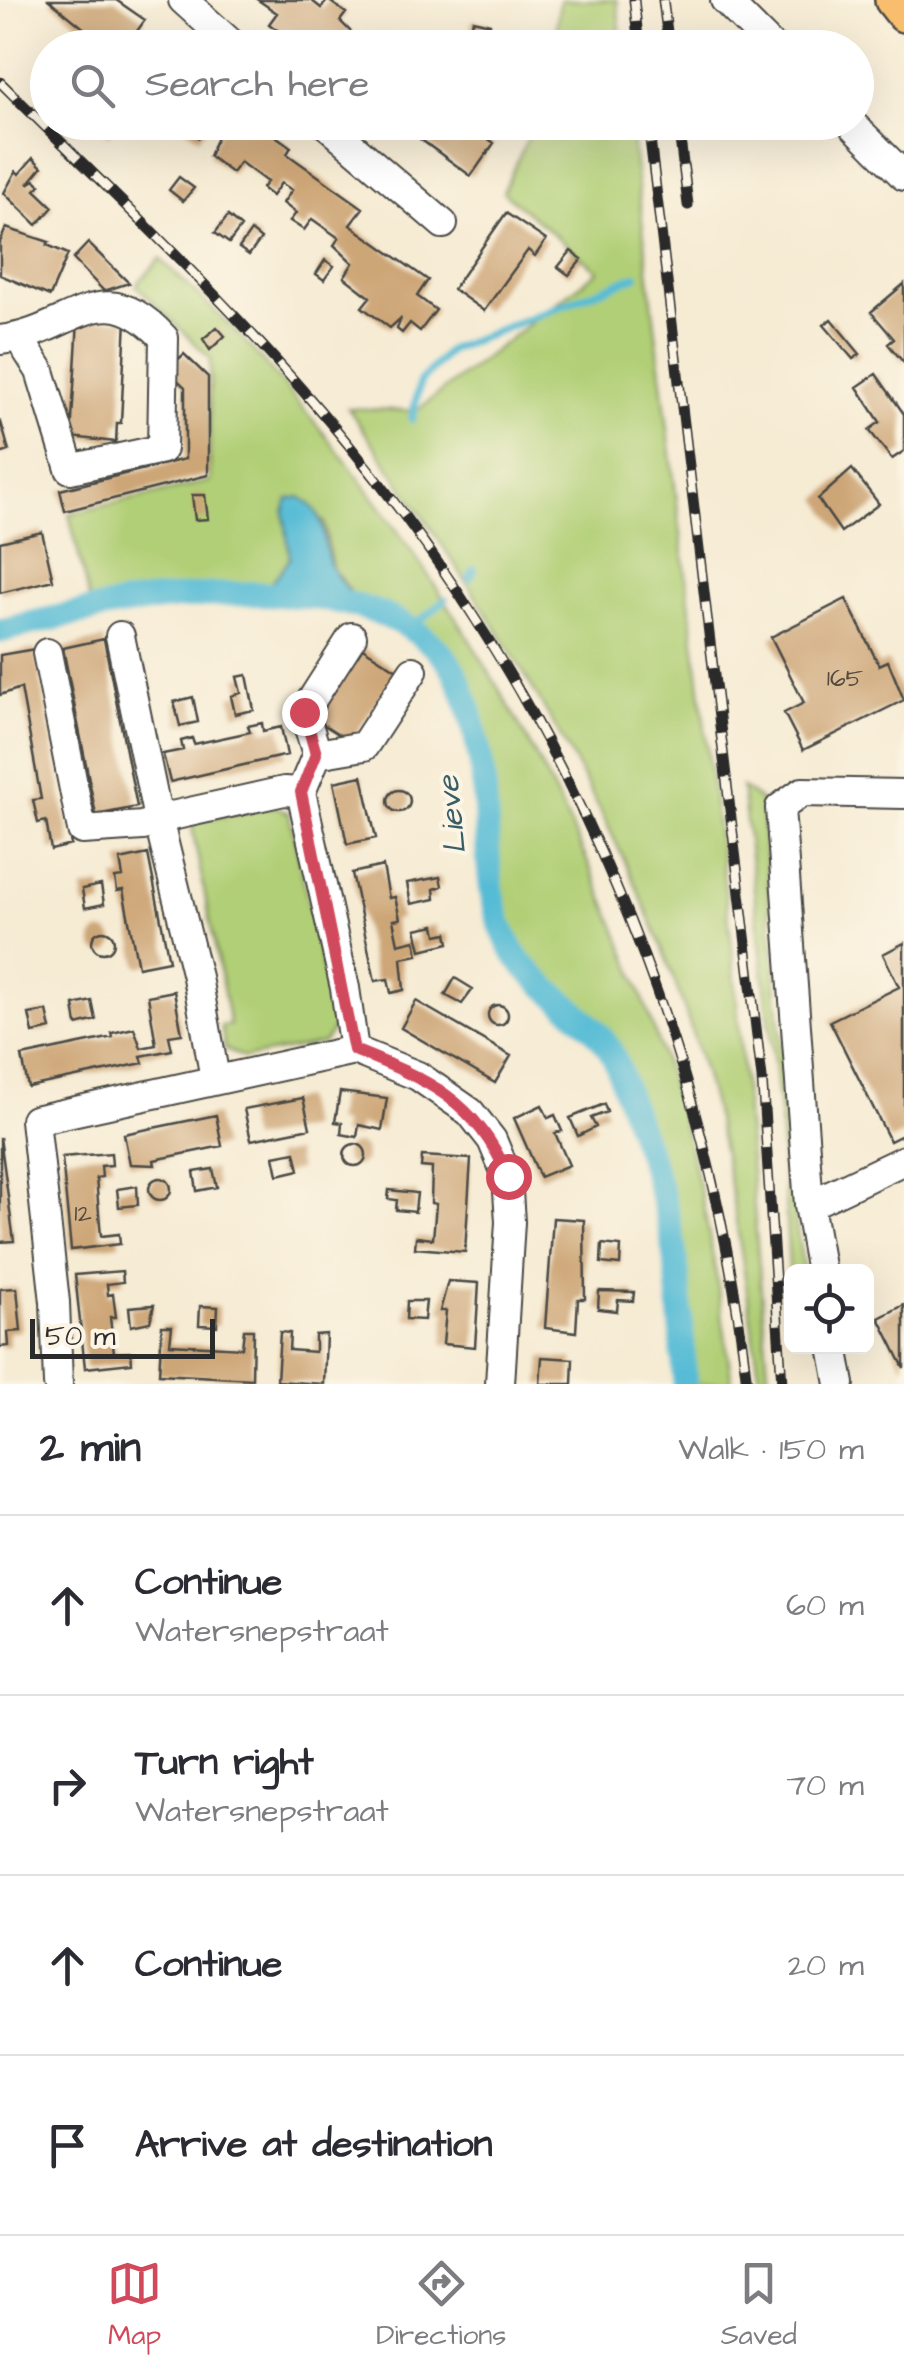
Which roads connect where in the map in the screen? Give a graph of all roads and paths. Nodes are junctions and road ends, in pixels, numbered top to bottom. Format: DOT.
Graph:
graph roads {
  1 [pos="183,0"];
  2 [pos="725,0"];
  3 [pos="892,0"];
  4 [pos="904,14"];
  5 [pos="216,30"];
  6 [pos="756,30"];
  7 [pos="345,140"];
  8 [pos="868,140"];
  9 [pos="904,176"];
  10 [pos="443,224"];
  11 [pos="10,339"];
  12 [pos="120,636"];
  13 [pos="352,637"];
  14 [pos="47,652"];
  15 [pos="413,671"];
  16 [pos="316,754"];
  17 [pos="301,792"];
  18 [pos="904,794"];
  19 [pos="158,819"];
  20 [pos="354,1050"];
  21 [pos="215,1080"];
  22 [pos="903,1162"];
  23 [pos="809,1205"];
  24 [pos="819,1264"];
  25 [pos="834,1354"];
  26 [pos="58,1384"];
  27 [pos="500,1384"];
  28 [pos="840,1384"];
  1 -- 5 [label="street"];
  2 -- 6 [label="street"];
  3 -- 4 [label="main road"];
  7 -- 10 [label="street"];
  8 -- 9 [label="street"];
  11 -- 11 [label="street"];
  12 -- 19 [label="street"];
  13 -- 16 [label="street"];
  14 -- 19 [label="street"];
  15 -- 16 [label="street"];
  16 -- 17 [label="street"];
  17 -- 19 [label="street"];
  17 -- 20 [label="street"];
  18 -- 23 [label="street"];
  19 -- 21 [label="street"];
  20 -- 21 [label="street"];
  20 -- 27 [label="street"];
  21 -- 26 [label="street"];
  22 -- 23 [label="street"];
  23 -- 24 [label="street"];
  25 -- 28 [label="street"];
}
